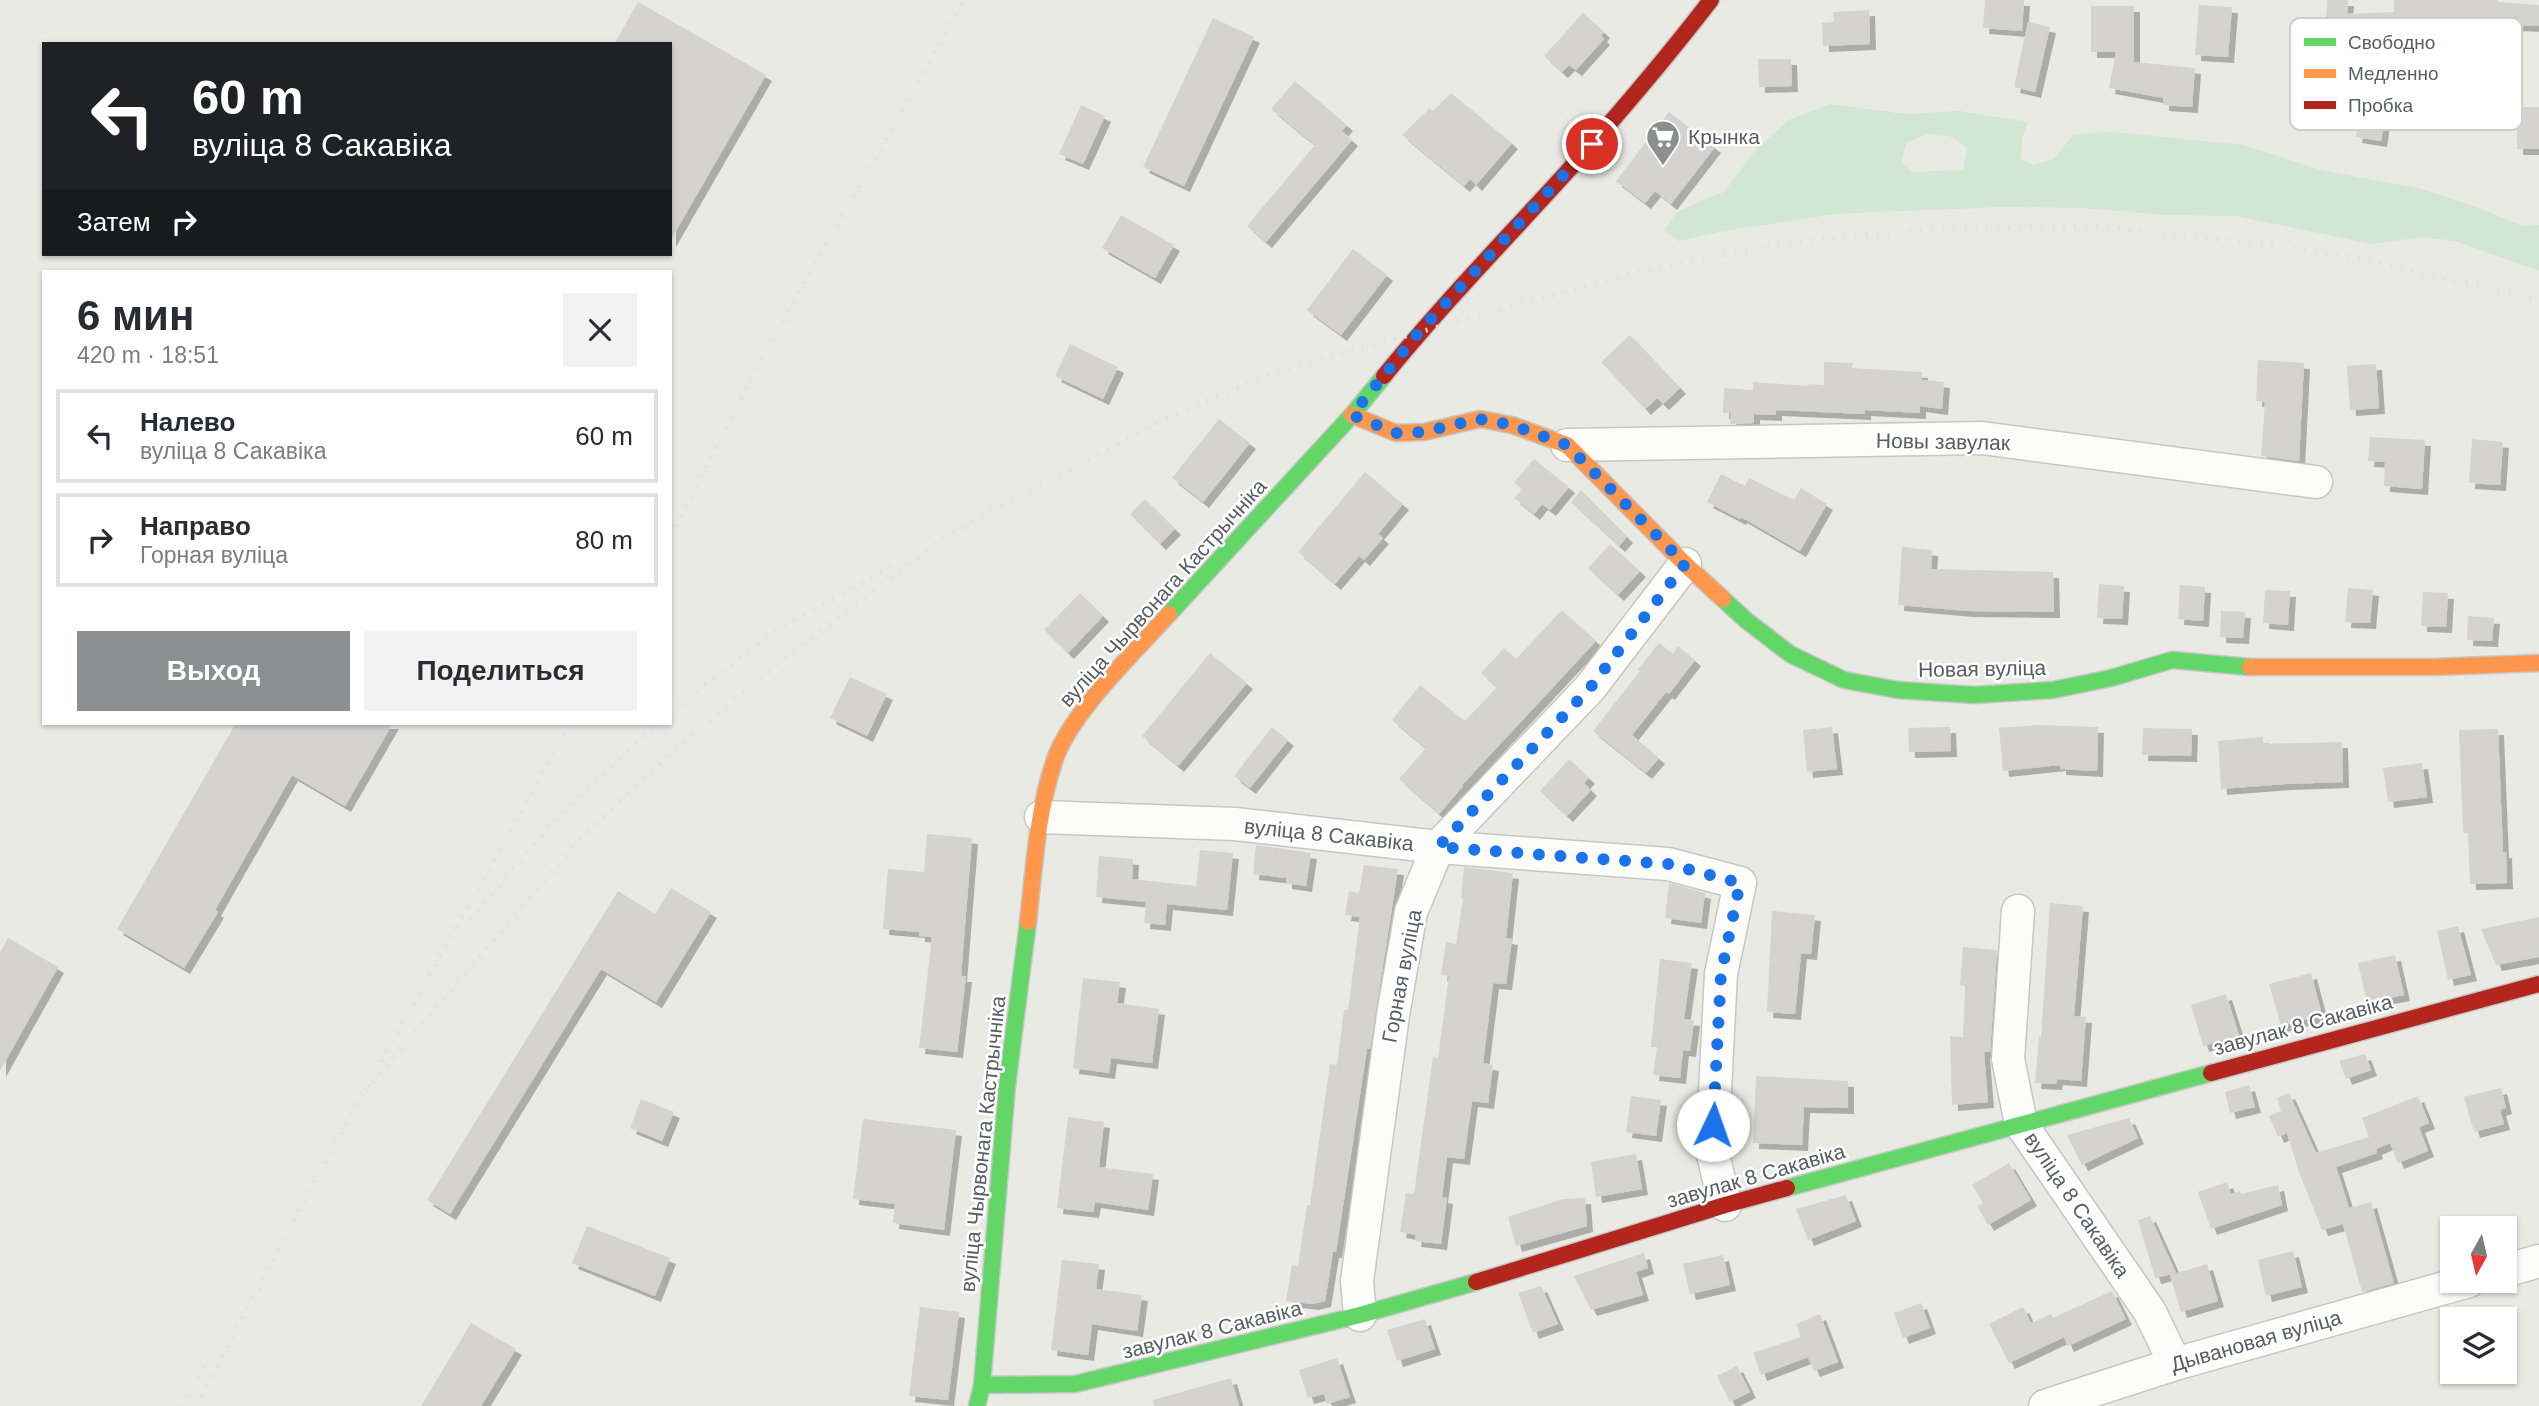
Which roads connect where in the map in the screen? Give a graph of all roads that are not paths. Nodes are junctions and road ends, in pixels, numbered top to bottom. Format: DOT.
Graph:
graph roads {
  1 [pos="1708,1"];
  2 [pos="1352,415"];
  3 [pos="1567,445"];
  4 [pos="2316,482"];
  5 [pos="1685,564"];
  6 [pos="2539,663"];
  7 [pos="1041,817"];
  8 [pos="1438,847"];
  9 [pos="2018,911"];
  10 [pos="2539,984"];
  11 [pos="2021,1124"];
  12 [pos="1725,1205"];
  13 [pos="2539,1261"];
  14 [pos="2517,1267"];
  15 [pos="2440,1289"];
  16 [pos="1360,1315"];
  17 [pos="2175,1364"];
  18 [pos="982,1385"];
  19 [pos="977,1406"];
  20 [pos="2045,1406"];
  1 -- 2 [label="street, вуліца Чырвонага Кастрычніка"];
  2 -- 3 [label="street, Новая вуліца"];
  2 -- 7 [label="street, вуліца Чырвонага Кастрычніка"];
  3 -- 4 [label="street, Новы завулак"];
  3 -- 5 [label="street, Новая вуліца"];
  5 -- 6 [label="street, Новая вуліца"];
  5 -- 8 [label="street, Горная вуліца"];
  7 -- 8 [label="street, вуліца 8 Сакавіка"];
  7 -- 18 [label="street, вуліца Чырвонага Кастрычніка"];
  8 -- 12 [label="street, вуліца 8 Сакавіка"];
  8 -- 16 [label="street, Горная вуліца"];
  9 -- 11 [label="street, вуліца 8 Сакавіка"];
  10 -- 11 [label="street, завулак 8 Сакавіка"];
  11 -- 12 [label="street, завулак 8 Сакавіка"];
  11 -- 17 [label="street, вуліца 8 Сакавіка"];
  12 -- 16 [label="street, завулак 8 Сакавіка"];
  13 -- 14 [label="street"];
  15 -- 17 [label="street, Дывановая вуліца"];
  16 -- 18 [label="street, завулак 8 Сакавіка"];
  17 -- 20 [label="street, Дывановая вуліца"];
  18 -- 19 [label="street, вуліца Чырвонага Кастрычніка"];
}
